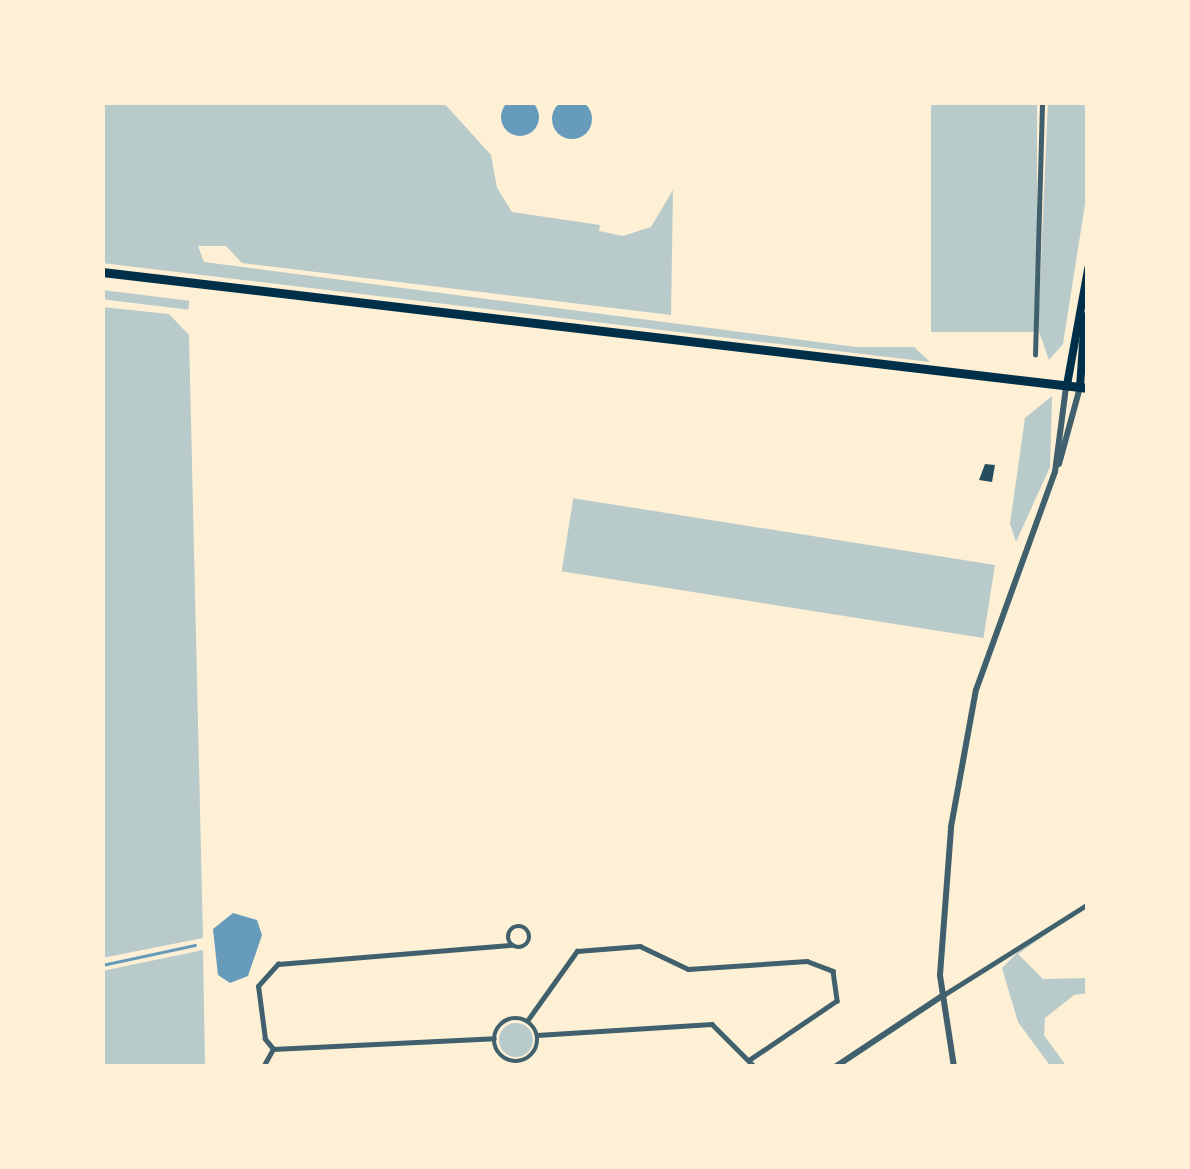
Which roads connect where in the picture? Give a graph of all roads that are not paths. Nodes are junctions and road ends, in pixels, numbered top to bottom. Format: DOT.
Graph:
graph roads {
  1 [pos="1042,102"];
  2 [pos="1088,268"];
  3 [pos="102,272"];
  4 [pos="1084,303"];
  5 [pos="1088,352"];
  6 [pos="1035,355"];
  7 [pos="1066,385"];
  8 [pos="1084,387"];
  9 [pos="1055,472"];
  10 [pos="1088,904"];
  11 [pos="511,945"];
  12 [pos="942,996"];
  13 [pos="527,1022"];
  14 [pos="537,1035"];
  15 [pos="494,1039"];
  16 [pos="273,1048"];
  17 [pos="502,1057"];
  18 [pos="750,1060"];
  19 [pos="528,1063"];
  20 [pos="263,1067"];
  21 [pos="496,1067"];
  22 [pos="755,1067"];
  23 [pos="835,1067"];
  24 [pos="954,1067"];
  1 -- 6 [label="street"];
  2 -- 4 [label="main road"];
  3 -- 7 [label="main road"];
  4 -- 5 [label="main road"];
  4 -- 7 [label="main road"];
  5 -- 8 [label="main road"];
  7 -- 8 [label="main road"];
  7 -- 9 [label="street"];
  8 -- 9 [label="street"];
  9 -- 12 [label="street"];
  10 -- 12 [label="street"];
  11 -- 16 [label="street"];
  12 -- 23 [label="street"];
  12 -- 24 [label="street"];
  13 -- 14 [label="street"];
  13 -- 15 [label="street"];
  13 -- 18 [label="street"];
  14 -- 18 [label="street"];
  14 -- 19 [label="street"];
  15 -- 16 [label="street"];
  15 -- 17 [label="street"];
  16 -- 20 [label="street"];
  17 -- 19 [label="street"];
  17 -- 21 [label="street"];
  18 -- 22 [label="street"];
}
